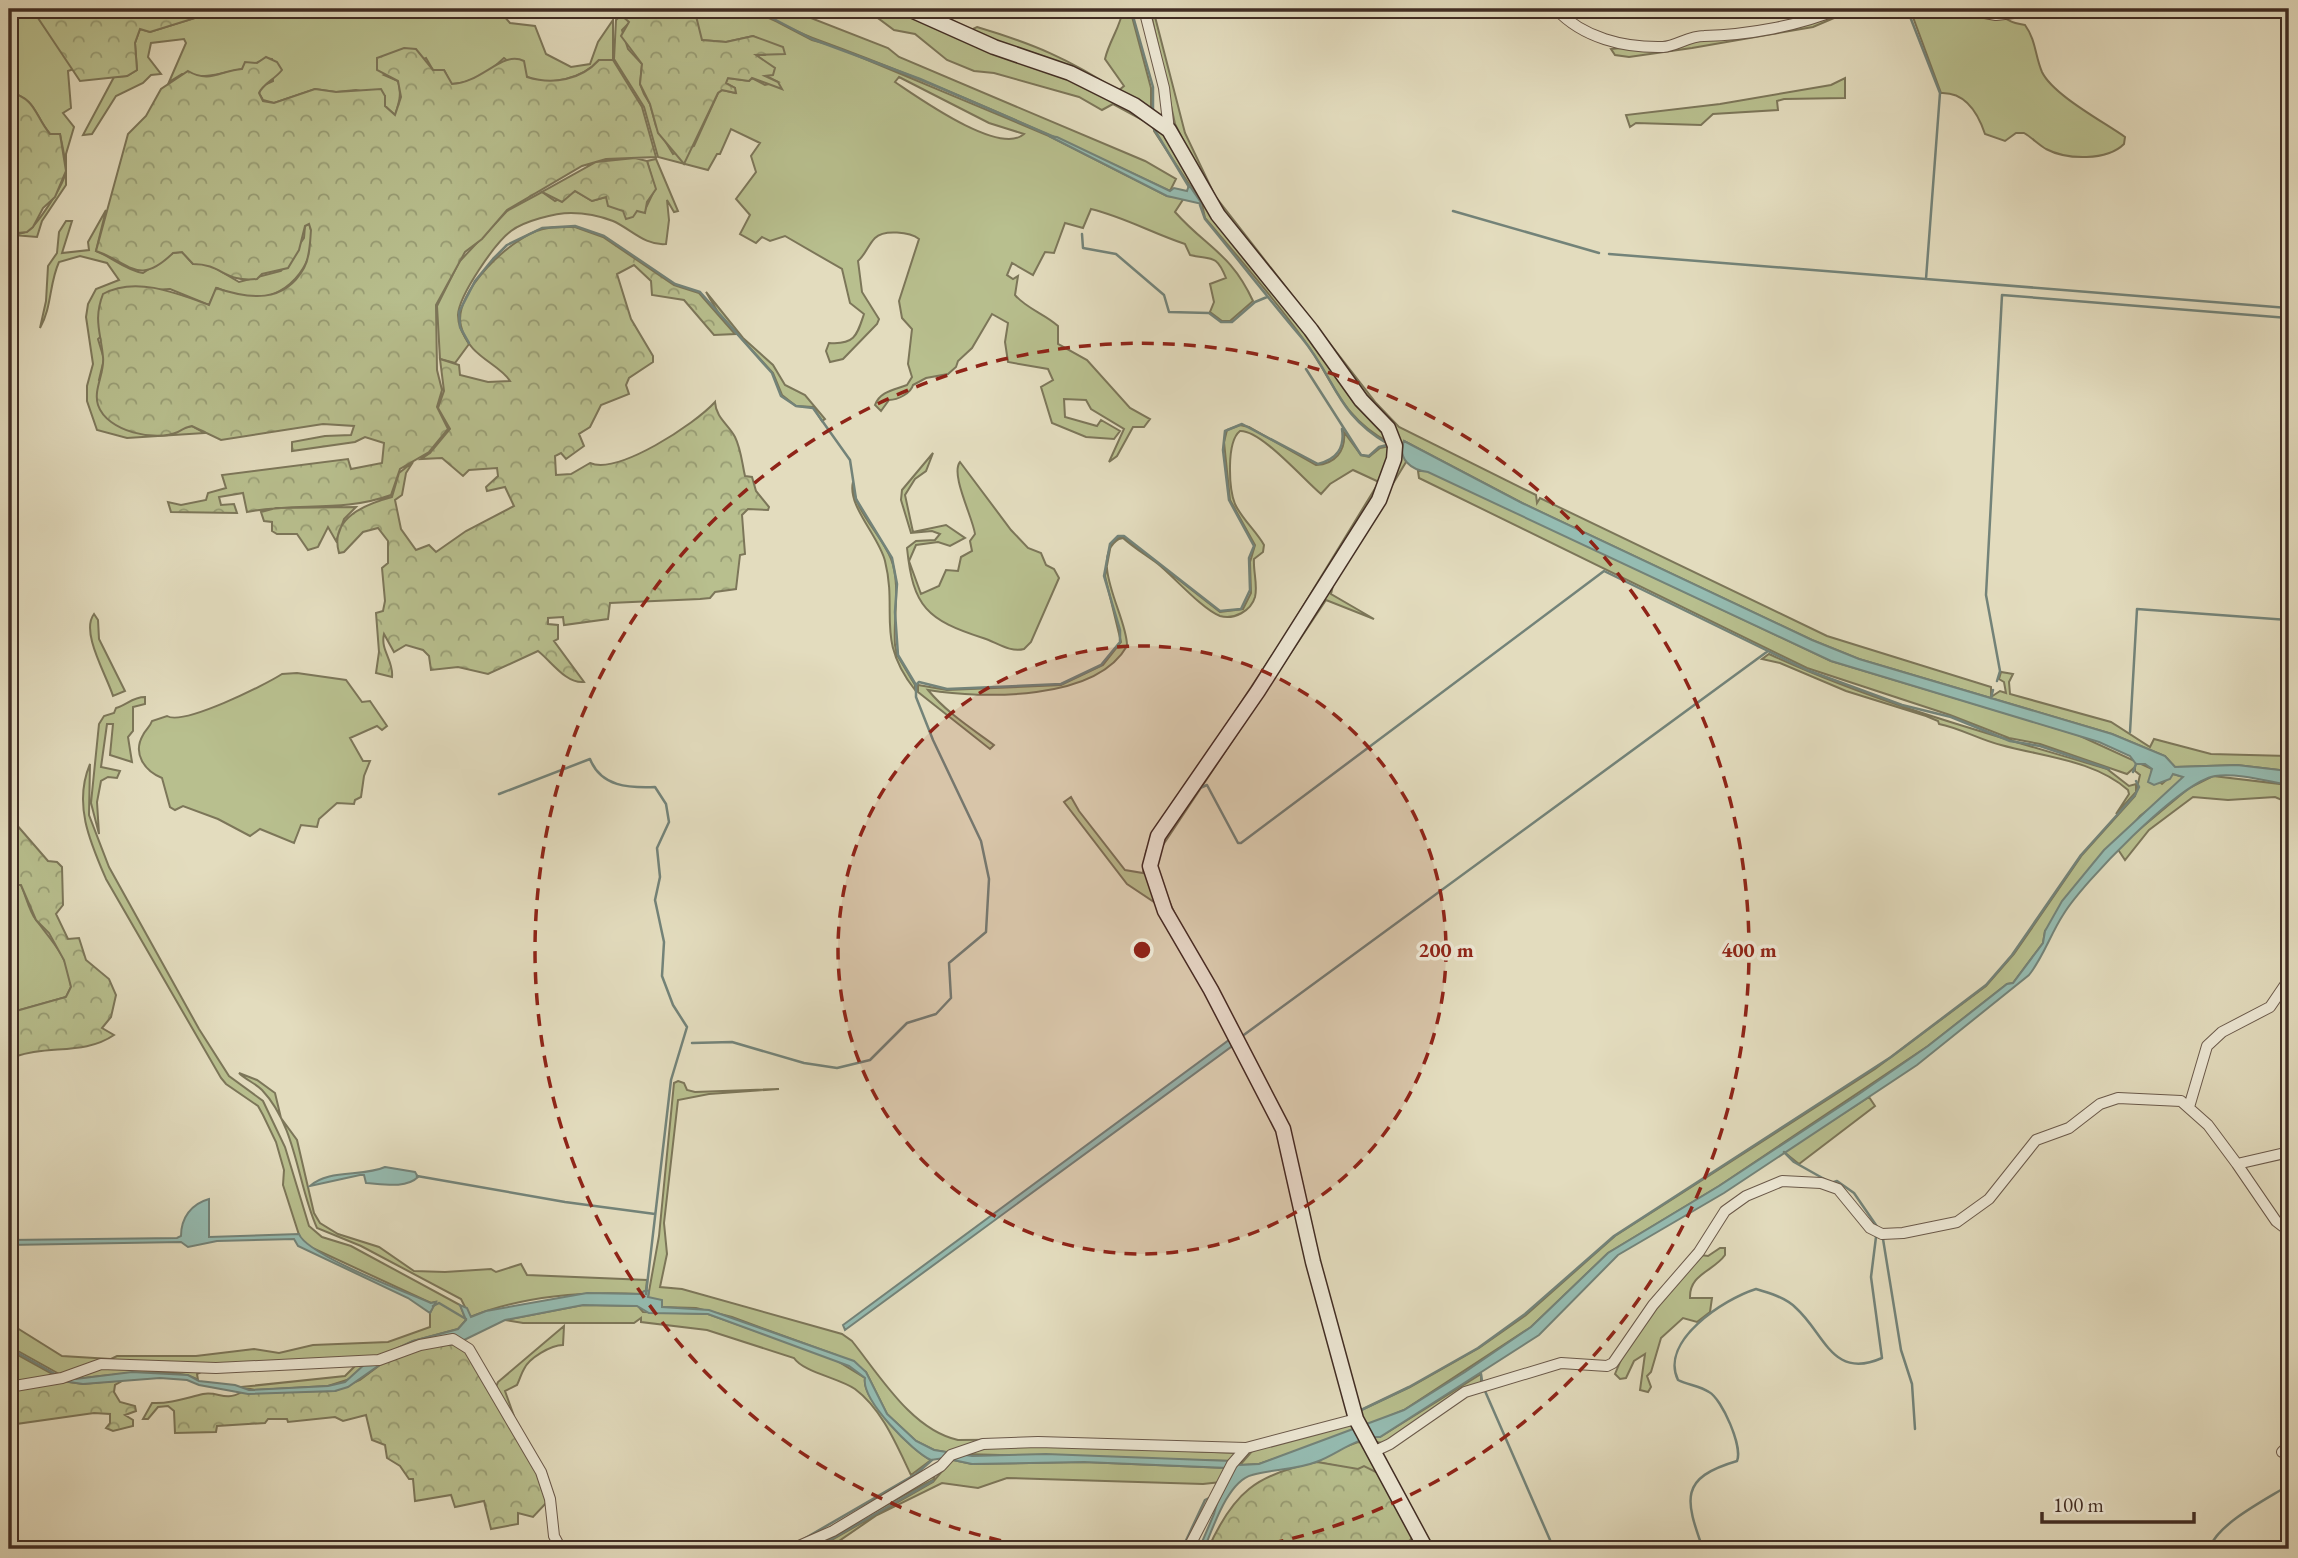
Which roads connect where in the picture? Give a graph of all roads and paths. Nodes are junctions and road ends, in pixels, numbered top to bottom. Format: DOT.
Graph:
graph roads {
  1 [pos="909,9"];
  2 [pos="1144,9"];
  3 [pos="1556,9"];
  4 [pos="1839,9"];
  5 [pos="1963,9"];
  6 [pos="2049,9"];
  7 [pos="1169,130"];
  8 [pos="2289,979"];
  9 [pos="2189,1107"];
  10 [pos="2289,1152"];
  11 [pos="2237,1164"];
  12 [pos="2289,1231"];
  13 [pos="9,1387"];
  14 [pos="1357,1420"];
  15 [pos="1246,1448"];
  16 [pos="1373,1452"];
  17 [pos="559,1548"];
  18 [pos="546,1549"];
  19 [pos="792,1549"];
  20 [pos="1188,1549"];
  21 [pos="1426,1549"];
  1 -- 7 [label="street"];
  2 -- 7 [label="street"];
  3 -- 4 [label="street"];
  5 -- 6 [label="street"];
  7 -- 14 [label="street"];
  8 -- 9 [label="street"];
  9 -- 11 [label="street"];
  9 -- 16 [label="street"];
  10 -- 11 [label="street"];
  11 -- 12 [label="street"];
  13 -- 17 [label="street"];
  14 -- 15 [label="street"];
  14 -- 16 [label="street"];
  15 -- 19 [label="street"];
  15 -- 20 [label="street"];
  16 -- 21 [label="street"];
  17 -- 18 [label="street"];
}
